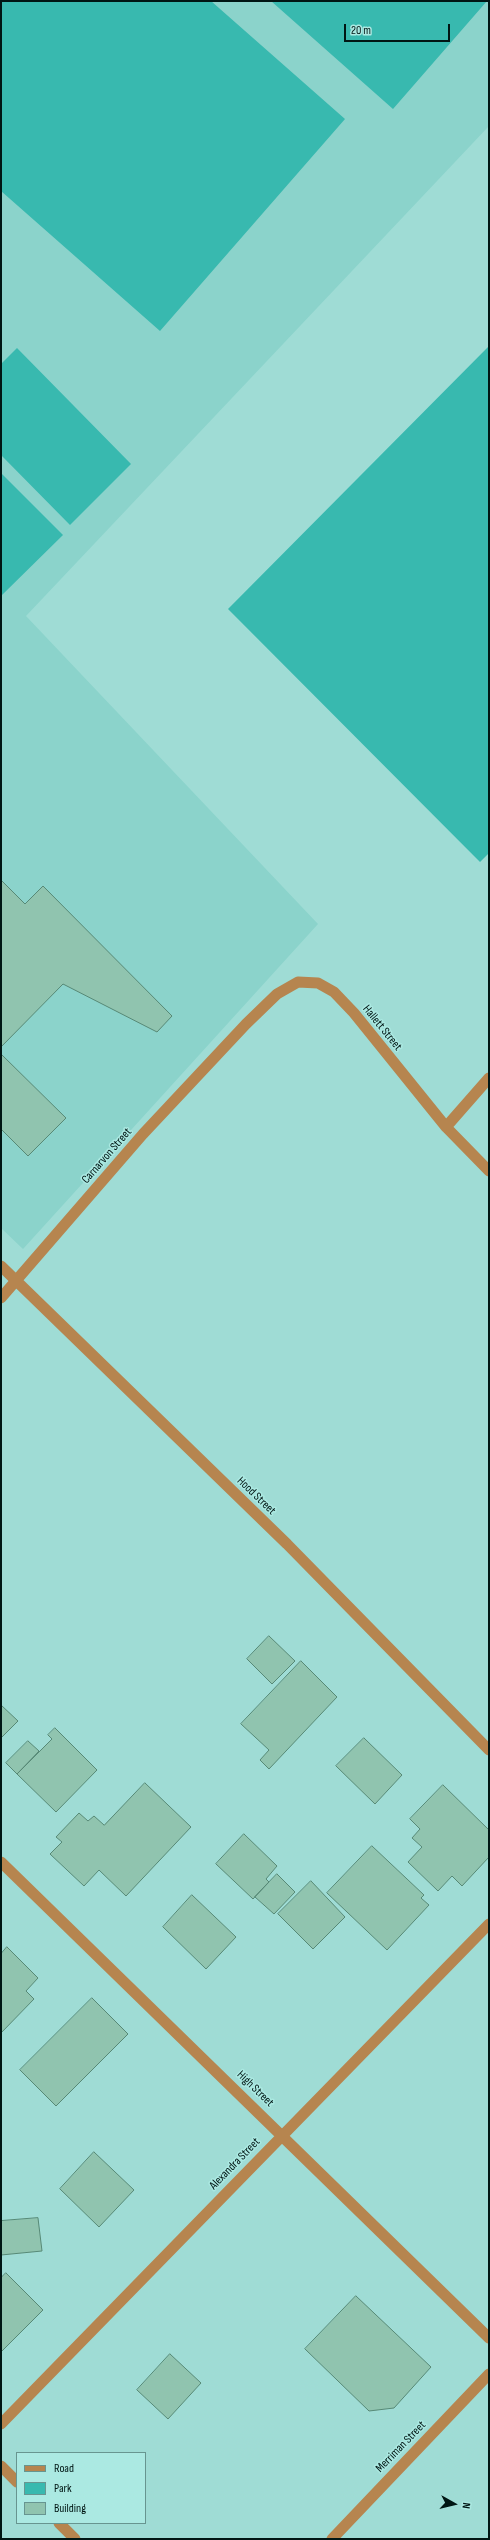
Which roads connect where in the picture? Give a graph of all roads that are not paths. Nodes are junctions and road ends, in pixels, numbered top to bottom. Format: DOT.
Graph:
graph roads {
  1 [pos="237,1034"];
  2 [pos="489,1078"];
  3 [pos="446,1127"];
  4 [pos="489,1170"];
  5 [pos="1,1266"];
  6 [pos="17,1281"];
  7 [pos="1,1298"];
  8 [pos="489,1750"];
  9 [pos="1,1862"];
  10 [pos="489,1924"];
  11 [pos="282,2134"];
  12 [pos="489,2338"];
  13 [pos="489,2374"];
  14 [pos="1,2424"];
  15 [pos="1,2466"];
  16 [pos="16,2481"];
  17 [pos="60,2524"];
  18 [pos="75,2539"];
  19 [pos="332,2539"];
  1 -- 3 [label="street, Hallett Street"];
  1 -- 6 [label="street, Carnarvon Street"];
  2 -- 3 [label="street"];
  3 -- 4 [label="street, Hallett Street"];
  5 -- 6 [label="street, Hood Street"];
  6 -- 7 [label="street, Carnarvon Street"];
  6 -- 8 [label="street, Hood Street"];
  9 -- 11 [label="street, High Street"];
  10 -- 11 [label="street, Alexandra Street"];
  11 -- 12 [label="street, High Street"];
  11 -- 14 [label="street, Alexandra Street"];
  13 -- 19 [label="street, Merriman Street"];
  15 -- 16 [label="street"];
  17 -- 18 [label="street"];
}
